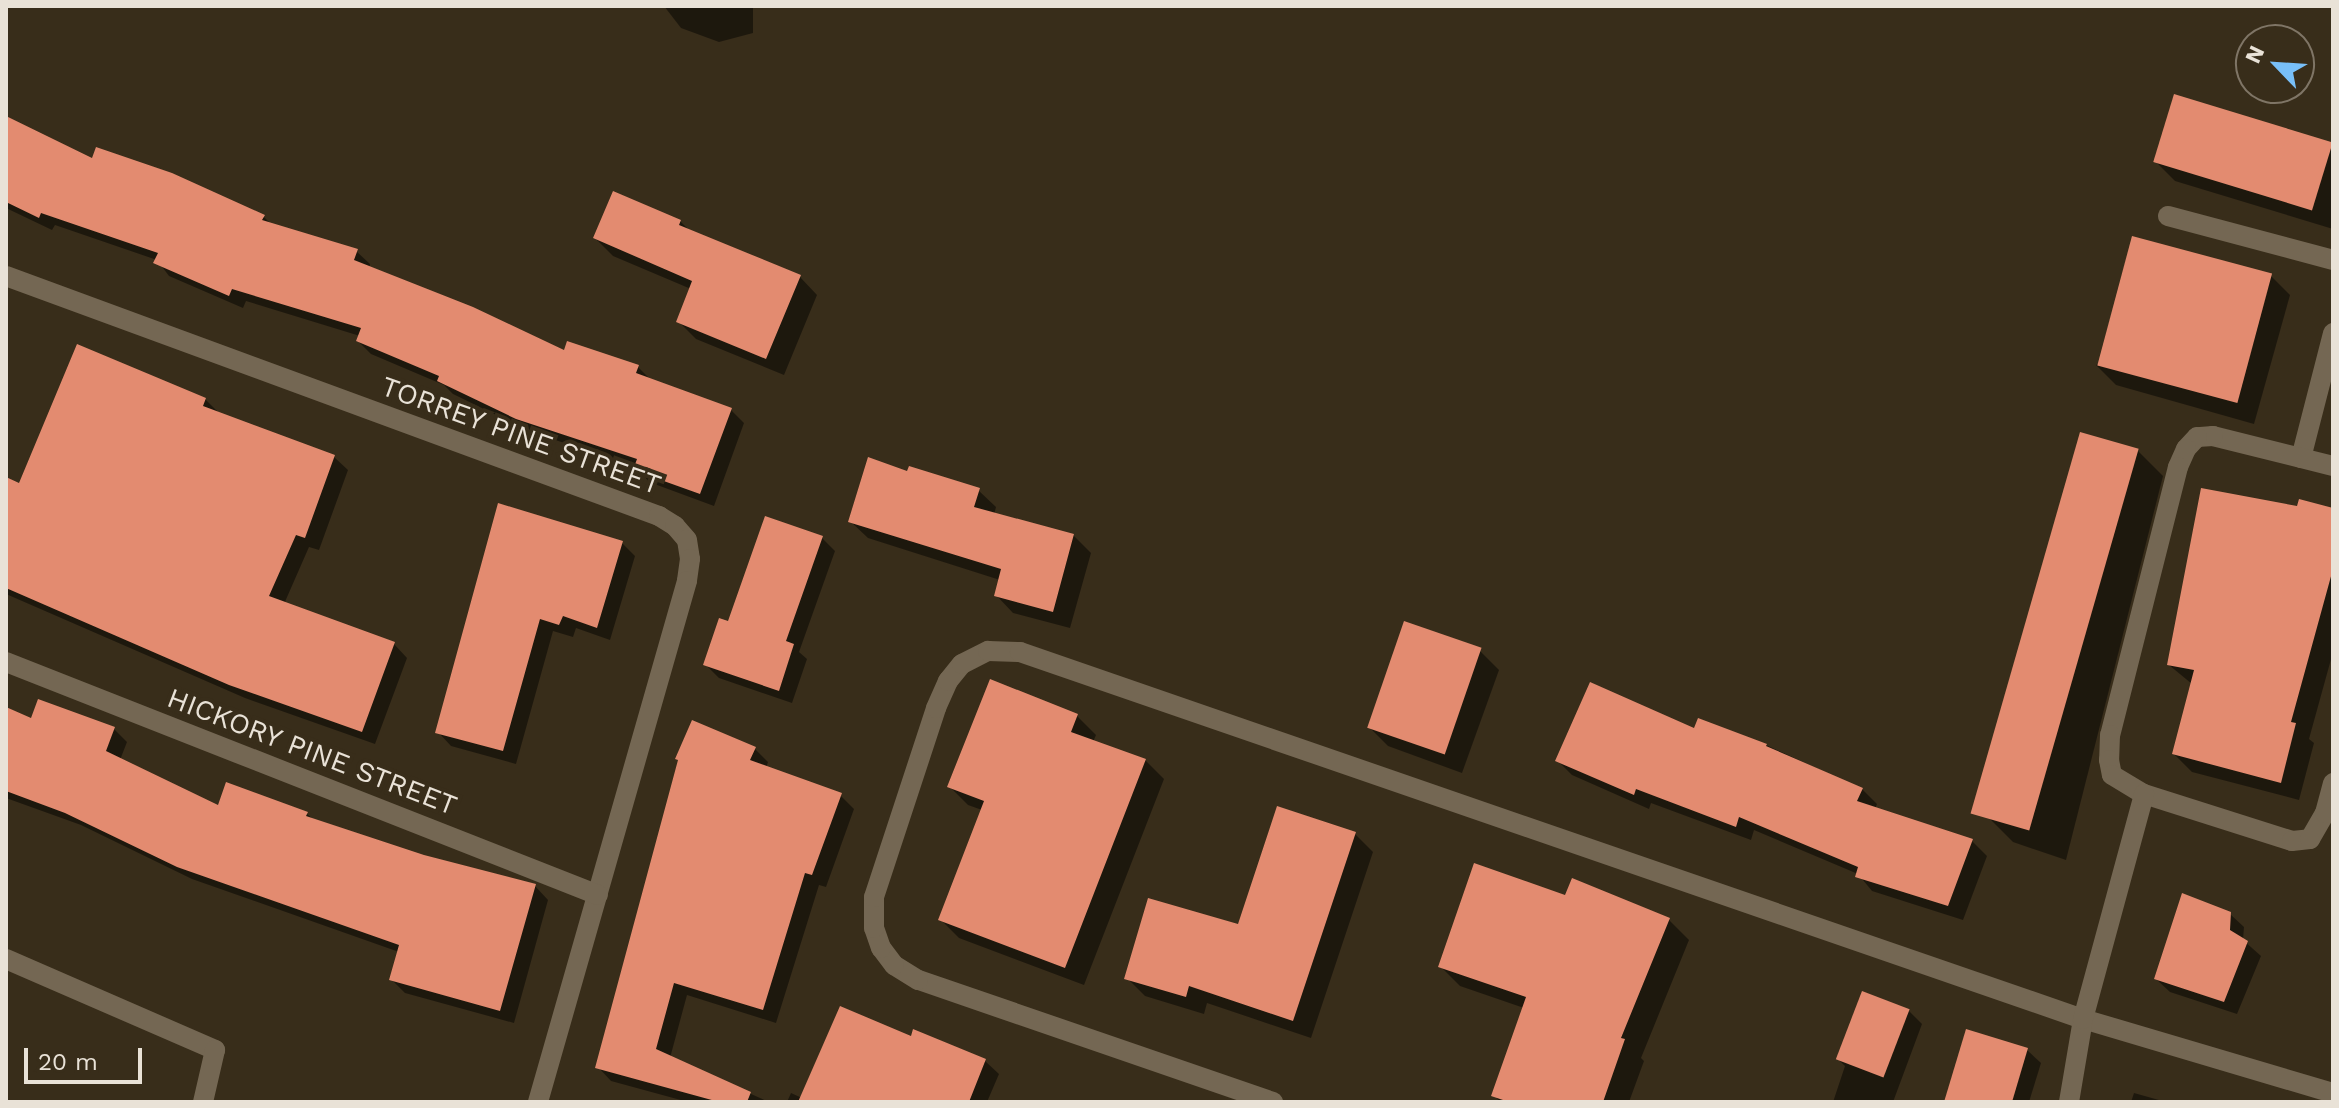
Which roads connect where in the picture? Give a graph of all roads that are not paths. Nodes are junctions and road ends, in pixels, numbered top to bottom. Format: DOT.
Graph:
graph roads {
  1 [pos="2168,216"];
  2 [pos="2333,260"];
  3 [pos="6,276"];
  4 [pos="2333,333"];
  5 [pos="2301,458"];
  6 [pos="2333,466"];
  7 [pos="6,662"];
  8 [pos="2333,783"];
  9 [pos="2144,794"];
  10 [pos="598,895"];
  11 [pos="6,959"];
  12 [pos="2083,1019"];
  13 [pos="2333,1093"];
  14 [pos="203,1102"];
  15 [pos="538,1102"];
  16 [pos="1273,1102"];
  17 [pos="2069,1102"];
  1 -- 2 [label="street"];
  3 -- 10 [label="street, TORREY PINE STREET"];
  4 -- 5 [label="street"];
  5 -- 6 [label="street"];
  5 -- 9 [label="street"];
  7 -- 10 [label="street, HICKORY PINE STREET"];
  8 -- 9 [label="street"];
  9 -- 12 [label="street"];
  10 -- 15 [label="street, TORREY PINE STREET"];
  11 -- 14 [label="street"];
  12 -- 13 [label="street"];
  12 -- 16 [label="street"];
  12 -- 17 [label="street"];
}
